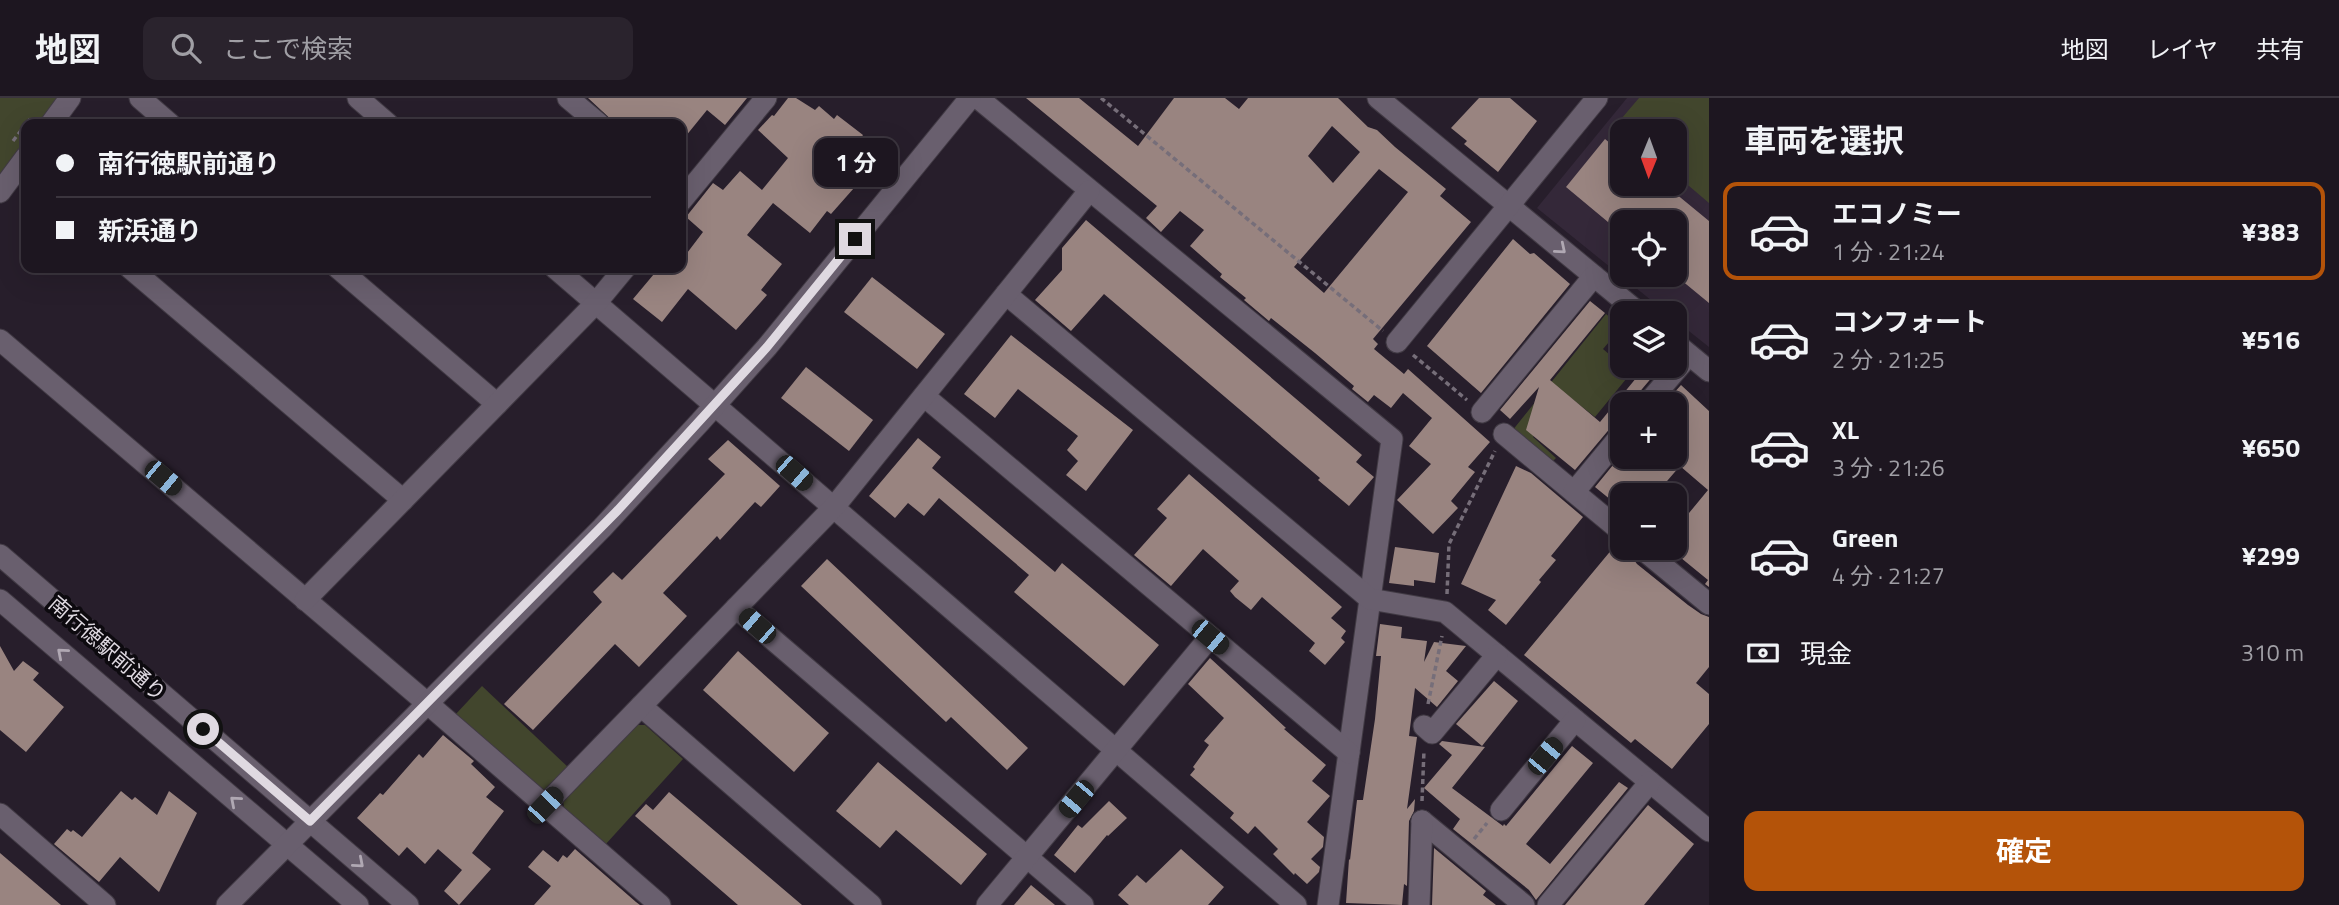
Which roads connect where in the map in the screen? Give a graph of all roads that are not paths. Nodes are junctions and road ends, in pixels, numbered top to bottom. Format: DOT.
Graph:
graph roads {
  1 [pos="70,98"];
  2 [pos="140,98"];
  3 [pos="358,98"];
  4 [pos="568,98"];
  5 [pos="766,98"];
  6 [pos="970,98"];
  7 [pos="978,98"];
  8 [pos="1378,98"];
  9 [pos="1597,98"];
  10 [pos="44,117"];
  11 [pos="164,119"];
  12 [pos="382,119"];
  13 [pos="593,119"];
  14 [pos="19,164"];
  15 [pos="1089,191"];
  16 [pos="0,192"];
  17 [pos="686,192"];
  18 [pos="1509,206"];
  19 [pos="136,273"];
  20 [pos="344,273"];
  21 [pos="561,273"];
  22 [pos="621,273"];
  23 [pos="1594,276"];
  24 [pos="1006,294"];
  25 [pos="1624,301"];
  26 [pos="596,303"];
  27 [pos="0,340"];
  28 [pos="1397,342"];
  29 [pos="1687,353"];
  30 [pos="1709,371"];
  31 [pos="924,396"];
  32 [pos="497,404"];
  33 [pos="715,406"];
  34 [pos="1482,412"];
  35 [pos="1504,434"];
  36 [pos="1610,448"];
  37 [pos="1574,492"];
  38 [pos="403,500"];
  39 [pos="834,508"];
  40 [pos="1610,522"];
  41 [pos="0,555"];
  42 [pos="1656,560"];
  43 [pos="1370,598"];
  44 [pos="0,600"];
  45 [pos="305,600"];
  46 [pos="1709,604"];
  47 [pos="736,608"];
  48 [pos="1210,637"];
  49 [pos="1497,655"];
  50 [pos="428,704"];
  51 [pos="641,706"];
  52 [pos="1575,720"];
  53 [pos="1424,726"];
  54 [pos="1116,750"];
  55 [pos="1349,753"];
  56 [pos="1650,782"];
  57 [pos="545,805"];
  58 [pos="1501,810"];
  59 [pos="0,814"];
  60 [pos="310,821"];
  61 [pos="1709,831"];
  62 [pos="287,845"];
  63 [pos="1027,857"];
  64 [pos="105,905"];
  65 [pos="227,905"];
  66 [pos="358,905"];
  67 [pos="408,905"];
  68 [pos="660,905"];
  69 [pos="871,905"];
  70 [pos="987,905"];
  71 [pos="1083,905"];
  72 [pos="1296,905"];
  73 [pos="1328,905"];
  74 [pos="1419,905"];
  75 [pos="1524,905"];
  76 [pos="1548,905"];
  1 -- 10 [label="street"];
  2 -- 11 [label="street"];
  3 -- 12 [label="street"];
  4 -- 13 [label="street"];
  5 -- 17 [label="street"];
  6 -- 33 [label="street"];
  7 -- 15 [label="street"];
  8 -- 18 [label="street"];
  9 -- 18 [label="street"];
  14 -- 16 [label="street"];
  15 -- 24 [label="street"];
  15 -- 43 [label="street"];
  18 -- 23 [label="street, one-way"];
  18 -- 28 [label="street"];
  19 -- 38 [label="street"];
  20 -- 32 [label="street"];
  21 -- 26 [label="street"];
  22 -- 26 [label="street"];
  23 -- 25 [label="street"];
  23 -- 34 [label="street"];
  24 -- 31 [label="street"];
  24 -- 43 [label="street"];
  26 -- 32 [label="street"];
  26 -- 33 [label="street"];
  27 -- 45 [label="street"];
  29 -- 30 [label="street"];
  31 -- 39 [label="street"];
  31 -- 48 [label="street"];
  32 -- 38 [label="street"];
  33 -- 39 [label="street"];
  33 -- 50 [label="street"];
  35 -- 37 [label="street"];
  36 -- 37 [label="street"];
  37 -- 40 [label="street"];
  38 -- 45 [label="street"];
  39 -- 47 [label="street"];
  39 -- 54 [label="street"];
  41 -- 60 [label="street, 南行徳駅前通り"];
  42 -- 46 [label="street"];
  43 -- 49 [label="street"];
  43 -- 55 [label="street"];
  62 -- 44 [label="street, 南行徳駅前通り, one-way"];
  45 -- 50 [label="street"];
  47 -- 51 [label="street"];
  47 -- 63 [label="street"];
  48 -- 54 [label="street"];
  48 -- 55 [label="street"];
  49 -- 52 [label="street"];
  49 -- 53 [label="street"];
  50 -- 57 [label="street"];
  50 -- 60 [label="street"];
  51 -- 57 [label="street"];
  51 -- 69 [label="street"];
  52 -- 56 [label="street"];
  52 -- 58 [label="street"];
  54 -- 63 [label="street"];
  54 -- 72 [label="street"];
  55 -- 73 [label="street"];
  56 -- 61 [label="street"];
  56 -- 76 [label="street"];
  57 -- 68 [label="street"];
  59 -- 64 [label="street"];
  60 -- 62 [label="street"];
  60 -- 67 [label="street, 南行徳駅前通り, one-way"];
  62 -- 65 [label="street"];
  62 -- 66 [label="street, 南行徳駅前通り"];
  63 -- 70 [label="street"];
  63 -- 71 [label="street"];
  74 -- 75 [label="street"];
}
